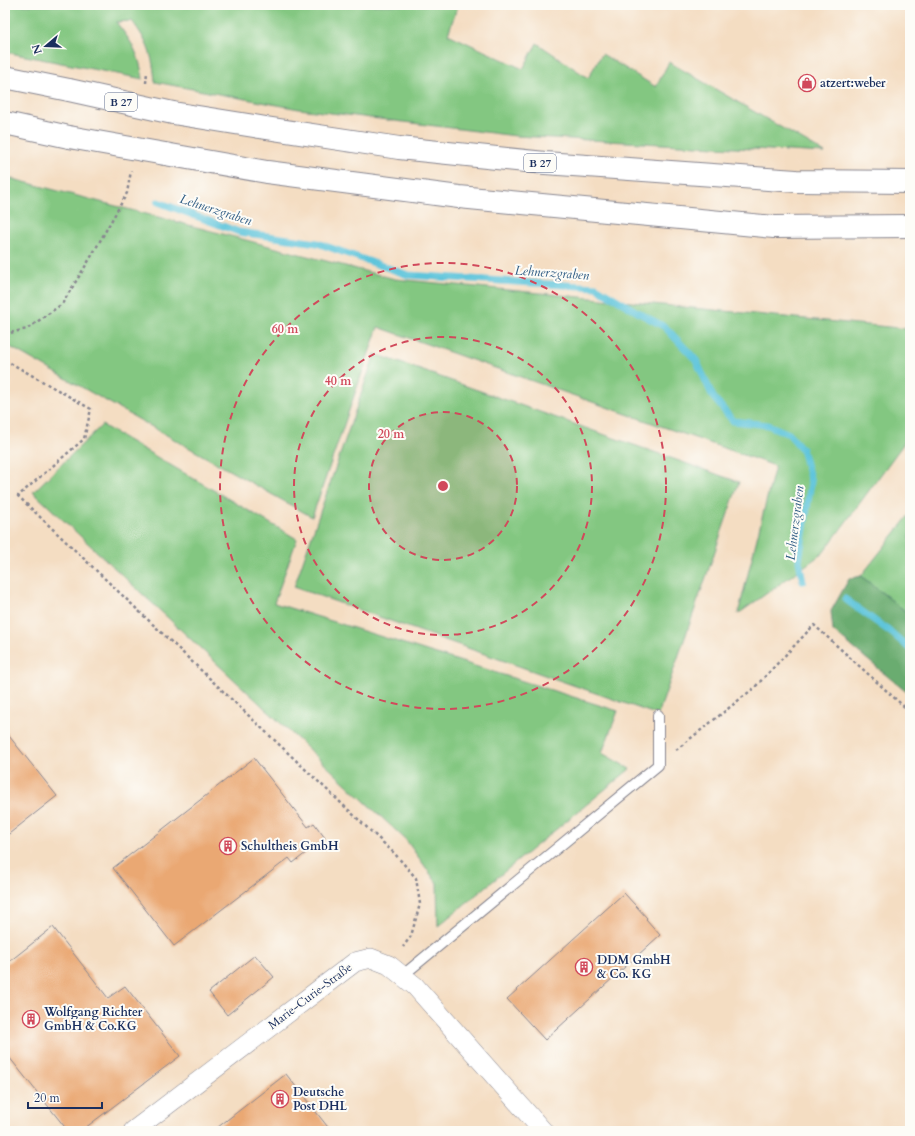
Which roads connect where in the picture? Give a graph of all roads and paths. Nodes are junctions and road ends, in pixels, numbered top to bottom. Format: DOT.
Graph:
graph roads {
  1 [pos="5,77"];
  2 [pos="5,123"];
  3 [pos="910,182"];
  4 [pos="127,193"];
  5 [pos="908,227"];
  6 [pos="5,334"];
  7 [pos="5,360"];
  8 [pos="910,712"];
  9 [pos="658,715"];
  10 [pos="658,765"];
  11 [pos="395,970"];
  12 [pos="133,1131"];
  13 [pos="543,1131"];
  1 -- 3 [label="highway, B 27, bridge"];
  2 -- 5 [label="highway, bridge"];
  4 -- 6 [label="path"];
  7 -- 11 [label="path"];
  8 -- 10 [label="path"];
  9 -- 10 [label="lane"];
  10 -- 11 [label="lane"];
  11 -- 12 [label="street, Marie-Curie-Straße"];
  11 -- 13 [label="street, Marie-Curie-Straße"];
}
